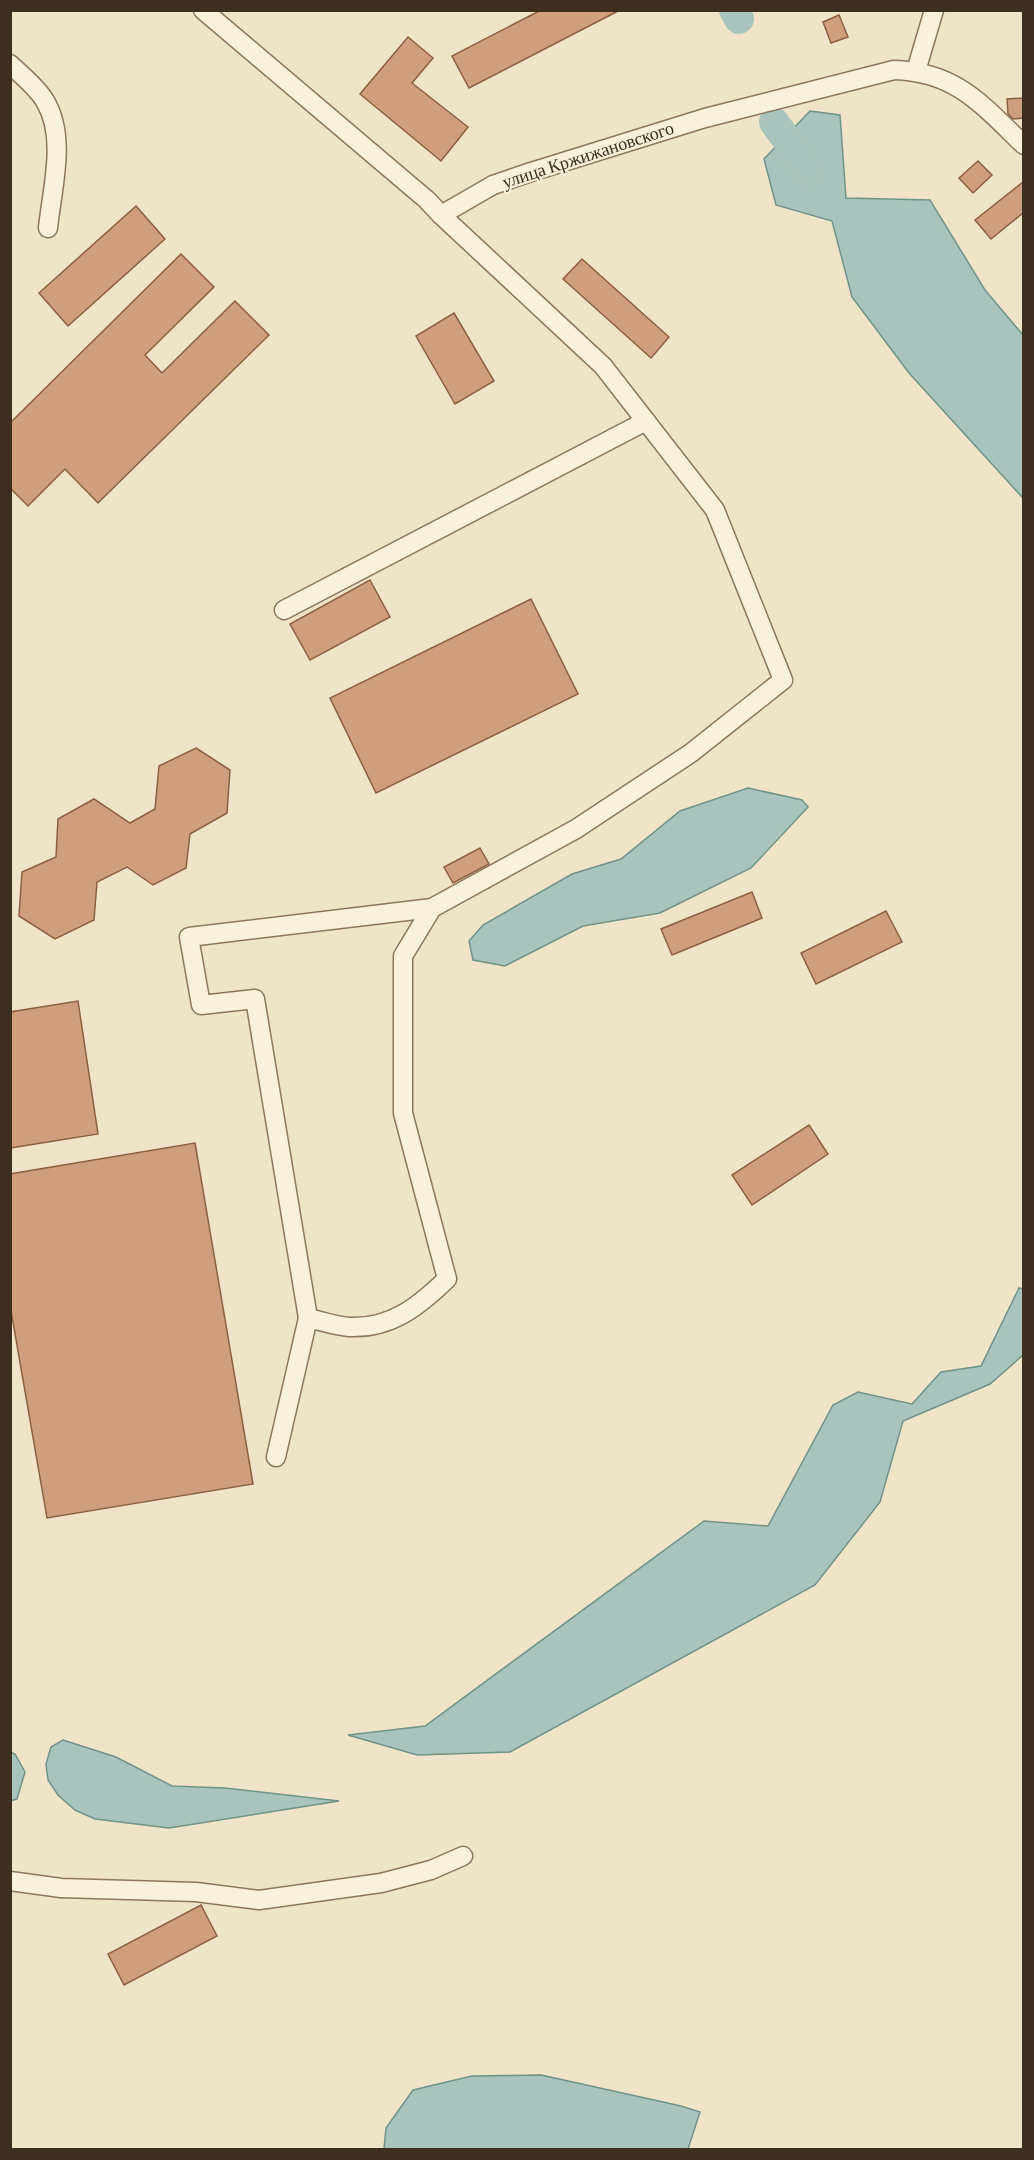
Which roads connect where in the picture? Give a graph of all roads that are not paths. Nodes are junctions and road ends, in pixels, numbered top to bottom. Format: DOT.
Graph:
graph roads {
  1 [pos="203,10"];
  2 [pos="934,10"];
  3 [pos="10,64"];
  4 [pos="916,71"];
  5 [pos="1023,145"];
  6 [pos="441,215"];
  7 [pos="48,228"];
  8 [pos="646,421"];
  9 [pos="284,610"];
  10 [pos="432,908"];
  11 [pos="308,1318"];
  12 [pos="276,1457"];
  13 [pos="463,1856"];
  14 [pos="10,1881"];
  1 -- 6 [label="street"];
  2 -- 4 [label="street"];
  3 -- 7 [label="street"];
  4 -- 5 [label="street, улица Кржижановского"];
  4 -- 6 [label="street, улица Кржижановского"];
  6 -- 8 [label="street"];
  8 -- 9 [label="street"];
  8 -- 10 [label="street"];
  10 -- 11 [label="street"];
  10 -- 11 [label="street"];
  11 -- 12 [label="street"];
  13 -- 14 [label="street"];
}
